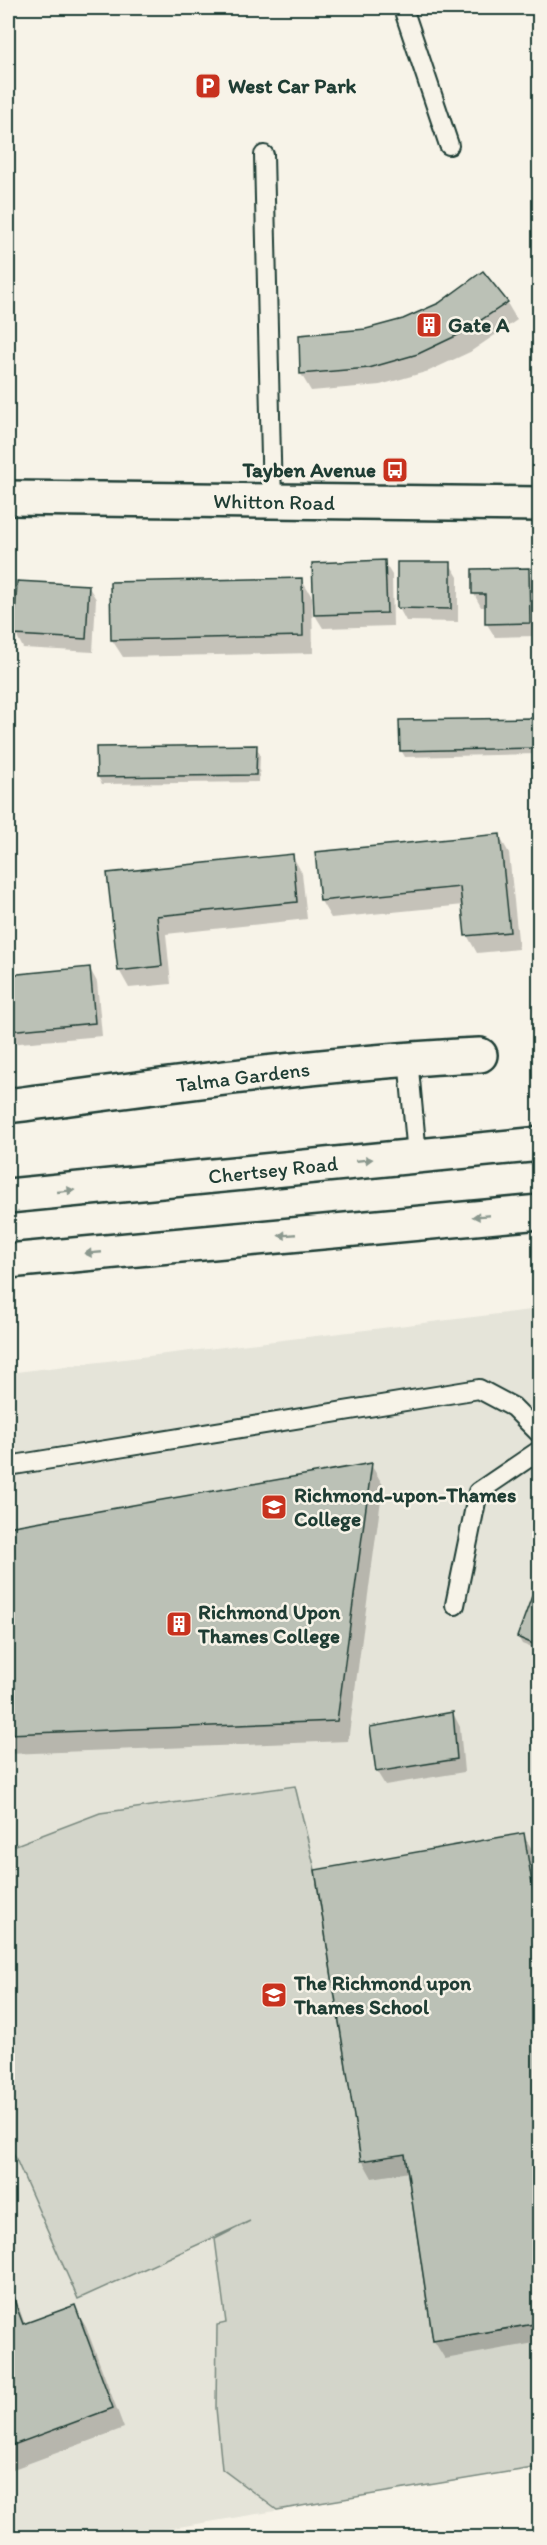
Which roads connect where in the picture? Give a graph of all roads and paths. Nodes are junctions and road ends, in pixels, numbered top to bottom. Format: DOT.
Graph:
graph roads {
  1 [pos="403,8"];
  2 [pos="449,144"];
  3 [pos="264,155"];
  4 [pos="8,498"];
  5 [pos="272,501"];
  6 [pos="540,504"];
  7 [pos="480,1055"];
  8 [pos="408,1058"];
  9 [pos="8,1106"];
  10 [pos="540,1144"];
  11 [pos="417,1155"];
  12 [pos="8,1197"];
  13 [pos="540,1212"];
  14 [pos="8,1261"];
  15 [pos="540,1434"];
  16 [pos="540,1450"];
  17 [pos="8,1466"];
  18 [pos="455,1605"];
  1 -- 2 [label="lane"];
  3 -- 5 [label="lane"];
  4 -- 5 [label="main road, Whitton Road"];
  5 -- 6 [label="main road, Whitton Road"];
  7 -- 8 [label="main road, Talma Gardens"];
  8 -- 9 [label="main road, Talma Gardens"];
  8 -- 11 [label="lane"];
  10 -- 11 [label="main road, Chertsey Road"];
  12 -- 11 [label="main road, Chertsey Road, one-way"];
  13 -- 14 [label="main road, one-way"];
  15 -- 17 [label="lane"];
  16 -- 18 [label="lane"];
}
